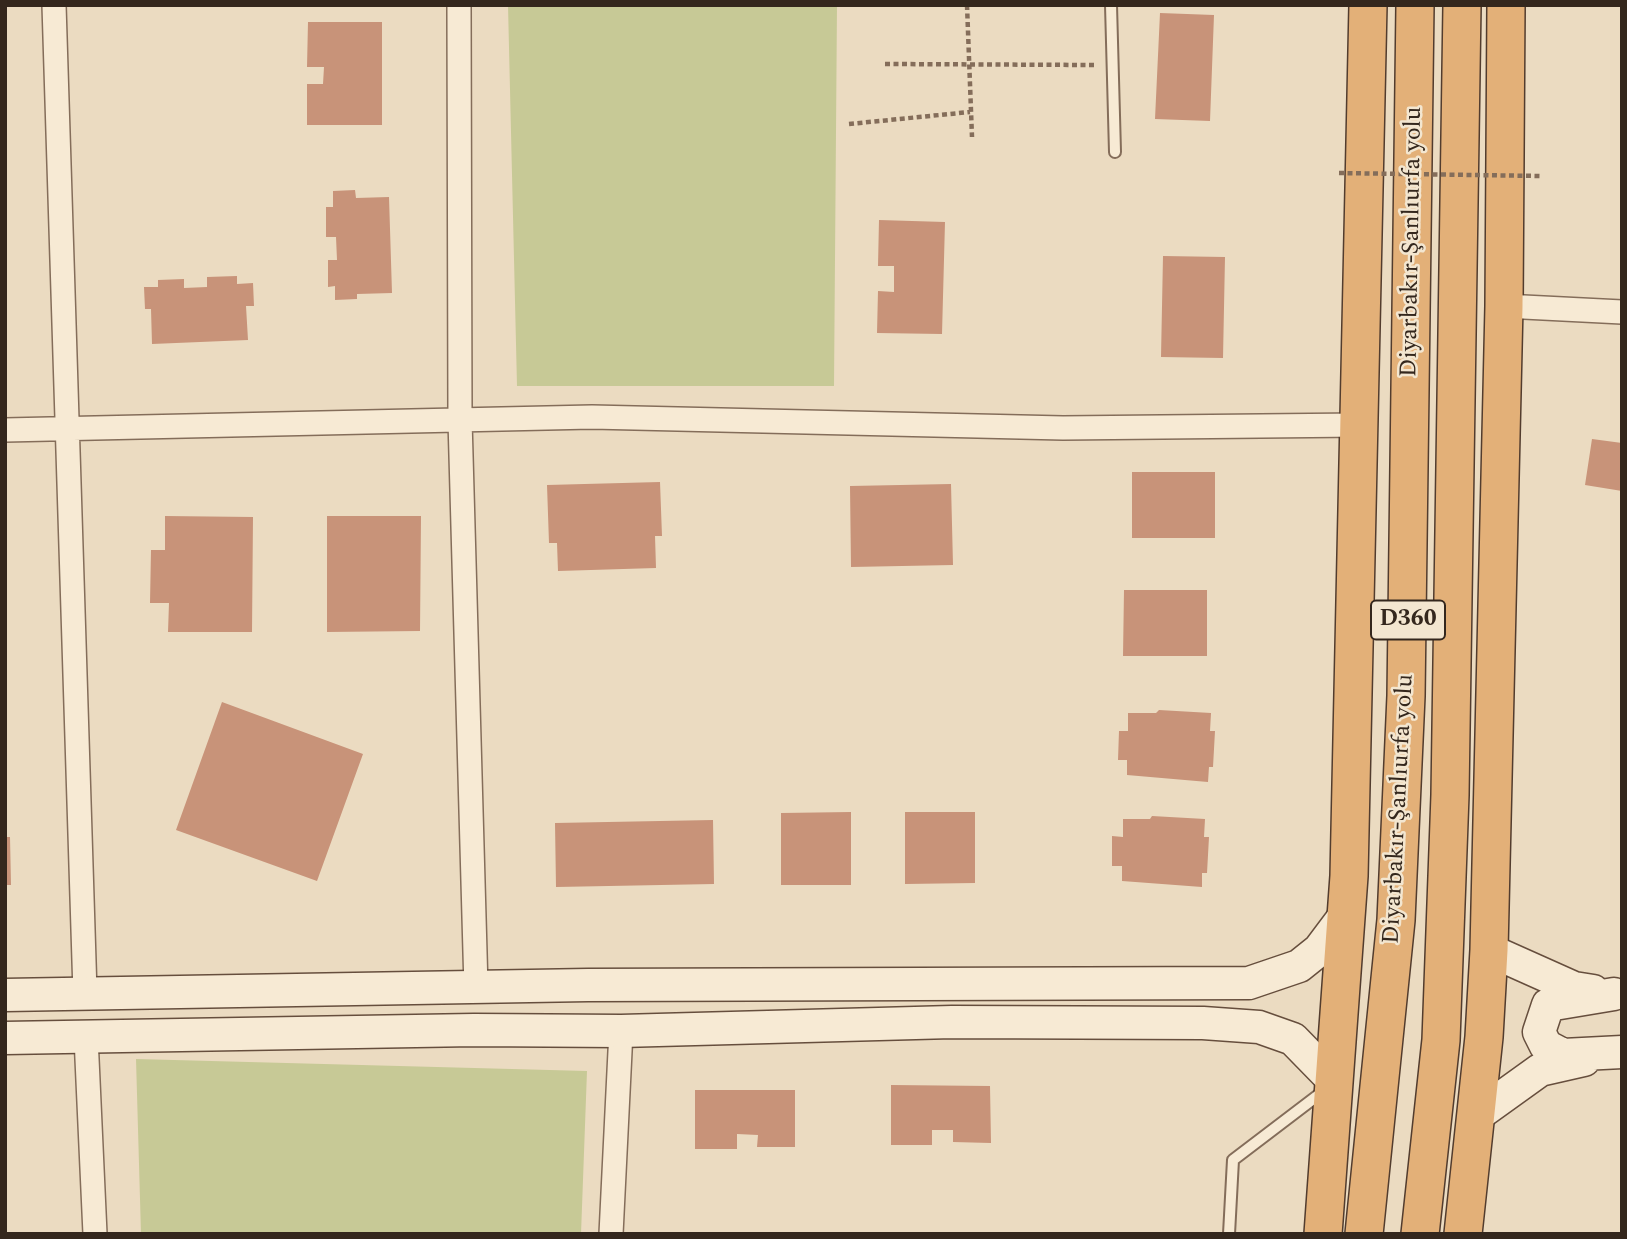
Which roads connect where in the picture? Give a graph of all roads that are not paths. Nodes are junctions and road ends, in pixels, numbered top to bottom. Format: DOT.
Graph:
graph roads {
  1 [pos="54,5"];
  2 [pos="459,5"];
  3 [pos="1111,5"];
  4 [pos="1368,5"];
  5 [pos="1415,5"];
  6 [pos="1462,5"];
  7 [pos="1507,5"];
  8 [pos="1115,152"];
  9 [pos="1504,306"];
  10 [pos="1622,312"];
  11 [pos="460,420"];
  12 [pos="1360,425"];
  13 [pos="66,428"];
  14 [pos="5,430"];
  15 [pos="1346,914"];
  16 [pos="1489,950"];
  17 [pos="476,988"];
  18 [pos="85,993"];
  19 [pos="1618,994"];
  20 [pos="5,995"];
  21 [pos="621,1031"];
  22 [pos="86,1037"];
  23 [pos="5,1038"];
  24 [pos="1622,1052"];
  25 [pos="1335,1083"];
  26 [pos="1476,1116"];
  27 [pos="95,1234"];
  28 [pos="611,1234"];
  29 [pos="1229,1234"];
  30 [pos="1323,1234"];
  31 [pos="1364,1234"];
  32 [pos="1420,1234"];
  33 [pos="1462,1234"];
  1 -- 13 [label="street"];
  2 -- 11 [label="street"];
  3 -- 8 [label="lane"];
  4 -- 12 [label="highway"];
  5 -- 31 [label="highway, Diyarbakır-Şanlıurfa yolu / D360"];
  6 -- 32 [label="highway, Diyarbakır-Şanlıurfa yolu / D360"];
  7 -- 9 [label="highway"];
  9 -- 10 [label="street"];
  9 -- 16 [label="highway"];
  11 -- 12 [label="street"];
  11 -- 13 [label="street"];
  11 -- 17 [label="street"];
  12 -- 15 [label="highway"];
  13 -- 14 [label="street"];
  13 -- 18 [label="street"];
  15 -- 17 [label="main road"];
  15 -- 25 [label="highway"];
  16 -- 19 [label="main road"];
  16 -- 26 [label="highway"];
  17 -- 18 [label="main road"];
  18 -- 20 [label="main road"];
  19 -- 24 [label="main road"];
  21 -- 22 [label="main road"];
  21 -- 25 [label="main road"];
  21 -- 28 [label="street"];
  22 -- 23 [label="main road"];
  22 -- 27 [label="street"];
  24 -- 26 [label="main road"];
  25 -- 29 [label="lane"];
  25 -- 30 [label="highway"];
  26 -- 33 [label="highway"];
}
